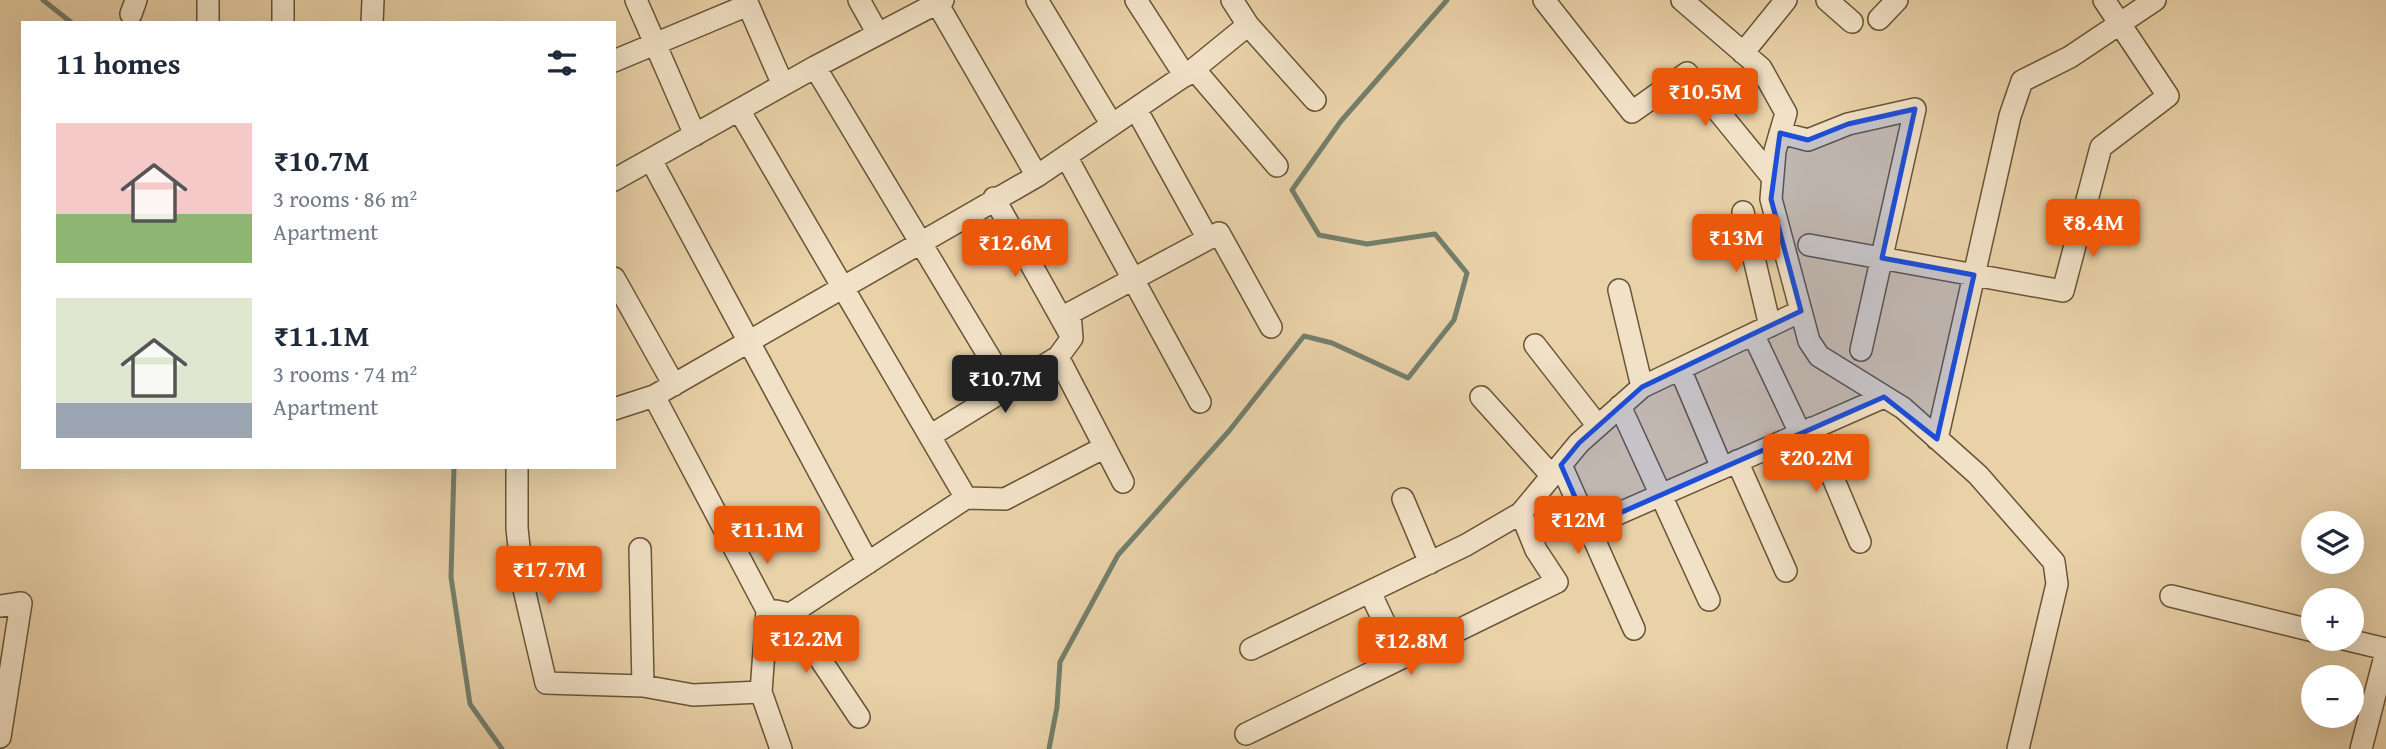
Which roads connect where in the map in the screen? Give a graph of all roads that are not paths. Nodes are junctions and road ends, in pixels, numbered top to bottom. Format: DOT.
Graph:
graph roads {
  1 [pos="208,0"];
  2 [pos="283,0"];
  3 [pos="373,0"];
  4 [pos="636,0"];
  5 [pos="859,0"];
  6 [pos="1037,0"];
  7 [pos="1136,0"];
  8 [pos="1232,0"];
  9 [pos="1544,0"];
  10 [pos="1682,0"];
  11 [pos="1786,0"];
  12 [pos="1827,0"];
  13 [pos="1897,0"];
  14 [pos="2104,0"];
  15 [pos="2155,0"];
  16 [pos="747,2"];
  17 [pos="940,2"];
  18 [pos="1880,19"];
  19 [pos="208,21"];
  20 [pos="283,21"];
  21 [pos="372,21"];
  22 [pos="1852,22"];
  23 [pos="1248,25"];
  24 [pos="2121,25"];
  25 [pos="878,34"];
  26 [pos="655,44"];
  27 [pos="1743,53"];
  28 [pos="616,60"];
  29 [pos="815,67"];
  30 [pos="1190,73"];
  31 [pos="783,85"];
  32 [pos="1315,100"];
  33 [pos="1136,109"];
  34 [pos="739,110"];
  35 [pos="1112,125"];
  36 [pos="1780,133"];
  37 [pos="695,135"];
  38 [pos="1066,156"];
  39 [pos="651,160"];
  40 [pos="1278,166"];
  41 [pos="1037,176"];
  42 [pos="1772,177"];
  43 [pos="616,179"];
  44 [pos="994,198"];
  45 [pos="1743,212"];
  46 [pos="1208,239"];
  47 [pos="920,241"];
  48 [pos="1809,245"];
  49 [pos="1882,258"];
  50 [pos="1974,275"];
  51 [pos="1133,279"];
  52 [pos="616,282"];
  53 [pos="842,286"];
  54 [pos="1619,290"];
  55 [pos="1801,311"];
  56 [pos="1271,327"];
  57 [pos="1761,330"];
  58 [pos="1072,338"];
  59 [pos="748,341"];
  60 [pos="1535,345"];
  61 [pos="1861,350"];
  62 [pos="1058,357"];
  63 [pos="1680,369"];
  64 [pos="674,385"];
  65 [pos="1642,387"];
  66 [pos="1008,388"];
  67 [pos="654,396"];
  68 [pos="1481,397"];
  69 [pos="1884,397"];
  70 [pos="1200,402"];
  71 [pos="1620,406"];
  72 [pos="616,408"];
  73 [pos="1598,426"];
  74 [pos="1806,431"];
  75 [pos="930,436"];
  76 [pos="1937,439"];
  77 [pos="1105,447"];
  78 [pos="1729,464"];
  79 [pos="517,469"];
  80 [pos="1556,470"];
  81 [pos="1123,482"];
  82 [pos="1661,495"];
  83 [pos="966,498"];
  84 [pos="1403,499"];
  85 [pos="1521,513"];
  86 [pos="1588,527"];
  87 [pos="1860,542"];
  88 [pos="640,549"];
  89 [pos="868,563"];
  90 [pos="1430,563"];
  91 [pos="1786,571"];
  92 [pos="1370,592"];
  93 [pos="2171,596"];
  94 [pos="1709,600"];
  95 [pos="0,606"];
  96 [pos="790,614"];
  97 [pos="766,620"];
  98 [pos="2301,628"];
  99 [pos="1634,629"];
  100 [pos="2364,644"];
  101 [pos="1251,649"];
  102 [pos="2386,650"];
  103 [pos="1401,658"];
  104 [pos="643,686"];
  105 [pos="761,692"];
  106 [pos="859,717"];
  107 [pos="1247,734"];
  108 [pos="0,737"];
  109 [pos="781,749"];
  110 [pos="2018,749"];
  111 [pos="2361,749"];
  1 -- 19 [label="street"];
  2 -- 20 [label="street"];
  3 -- 21 [label="street"];
  4 -- 26 [label="street"];
  5 -- 25 [label="street"];
  6 -- 35 [label="street"];
  7 -- 30 [label="street"];
  8 -- 23 [label="street"];
  9 -- 42 [label="street"];
  10 -- 27 [label="street"];
  11 -- 27 [label="street"];
  12 -- 22 [label="street"];
  13 -- 18 [label="street"];
  14 -- 24 [label="street"];
  15 -- 24 [label="street"];
  16 -- 26 [label="street"];
  16 -- 31 [label="street"];
  17 -- 25 [label="street"];
  17 -- 41 [label="street"];
  23 -- 30 [label="street"];
  23 -- 32 [label="street"];
  24 -- 50 [label="street"];
  24 -- 50 [label="street"];
  25 -- 29 [label="street"];
  26 -- 28 [label="street"];
  26 -- 37 [label="street"];
  27 -- 36 [label="street"];
  29 -- 31 [label="street"];
  29 -- 47 [label="street"];
  30 -- 33 [label="street"];
  30 -- 40 [label="street"];
  31 -- 34 [label="street"];
  33 -- 35 [label="street"];
  33 -- 46 [label="street"];
  34 -- 37 [label="street"];
  34 -- 53 [label="street"];
  35 -- 38 [label="street"];
  36 -- 42 [label="street"];
  36 -- 49 [label="street"];
  37 -- 39 [label="street"];
  38 -- 41 [label="street"];
  38 -- 51 [label="street"];
  39 -- 43 [label="street"];
  39 -- 59 [label="street"];
  41 -- 44 [label="street"];
  42 -- 55 [label="street"];
  44 -- 47 [label="street"];
  44 -- 58 [label="street"];
  45 -- 57 [label="street"];
  46 -- 51 [label="street"];
  46 -- 56 [label="street"];
  47 -- 53 [label="street"];
  47 -- 66 [label="street"];
  48 -- 49 [label="street"];
  49 -- 50 [label="street"];
  49 -- 61 [label="street"];
  50 -- 76 [label="street"];
  51 -- 58 [label="street"];
  51 -- 70 [label="street"];
  52 -- 64 [label="street"];
  53 -- 59 [label="street"];
  53 -- 75 [label="street"];
  54 -- 65 [label="street"];
  55 -- 57 [label="street"];
  55 -- 69 [label="street"];
  57 -- 63 [label="street"];
  57 -- 74 [label="street"];
  58 -- 62 [label="street"];
  59 -- 64 [label="street"];
  59 -- 89 [label="street"];
  60 -- 73 [label="street"];
  62 -- 66 [label="street"];
  62 -- 77 [label="street"];
  63 -- 65 [label="street"];
  63 -- 78 [label="street"];
  64 -- 67 [label="street"];
  65 -- 71 [label="street"];
  66 -- 75 [label="street"];
  67 -- 72 [label="street"];
  67 -- 97 [label="street"];
  68 -- 80 [label="street"];
  69 -- 74 [label="street"];
  69 -- 76 [label="street"];
  71 -- 73 [label="street"];
  71 -- 82 [label="street"];
  73 -- 80 [label="street"];
  74 -- 78 [label="street"];
  74 -- 87 [label="street"];
  75 -- 83 [label="street"];
  76 -- 110 [label="street"];
  77 -- 81 [label="street"];
  77 -- 83 [label="street"];
  78 -- 82 [label="street"];
  78 -- 91 [label="street"];
  79 -- 104 [label="street"];
  80 -- 85 [label="street"];
  80 -- 86 [label="street"];
  82 -- 86 [label="street"];
  82 -- 94 [label="street"];
  83 -- 89 [label="street"];
  84 -- 90 [label="street"];
  85 -- 90 [label="street"];
  85 -- 103 [label="street"];
  86 -- 99 [label="street"];
  88 -- 104 [label="street"];
  89 -- 96 [label="street"];
  90 -- 92 [label="street"];
  92 -- 101 [label="street"];
  92 -- 103 [label="street"];
  93 -- 98 [label="street"];
  95 -- 108 [label="street"];
  96 -- 97 [label="street"];
  96 -- 106 [label="street"];
  97 -- 105 [label="street"];
  100 -- 102 [label="street"];
  102 -- 111 [label="street"];
  103 -- 107 [label="street"];
  104 -- 105 [label="street"];
  105 -- 109 [label="street"];
}
